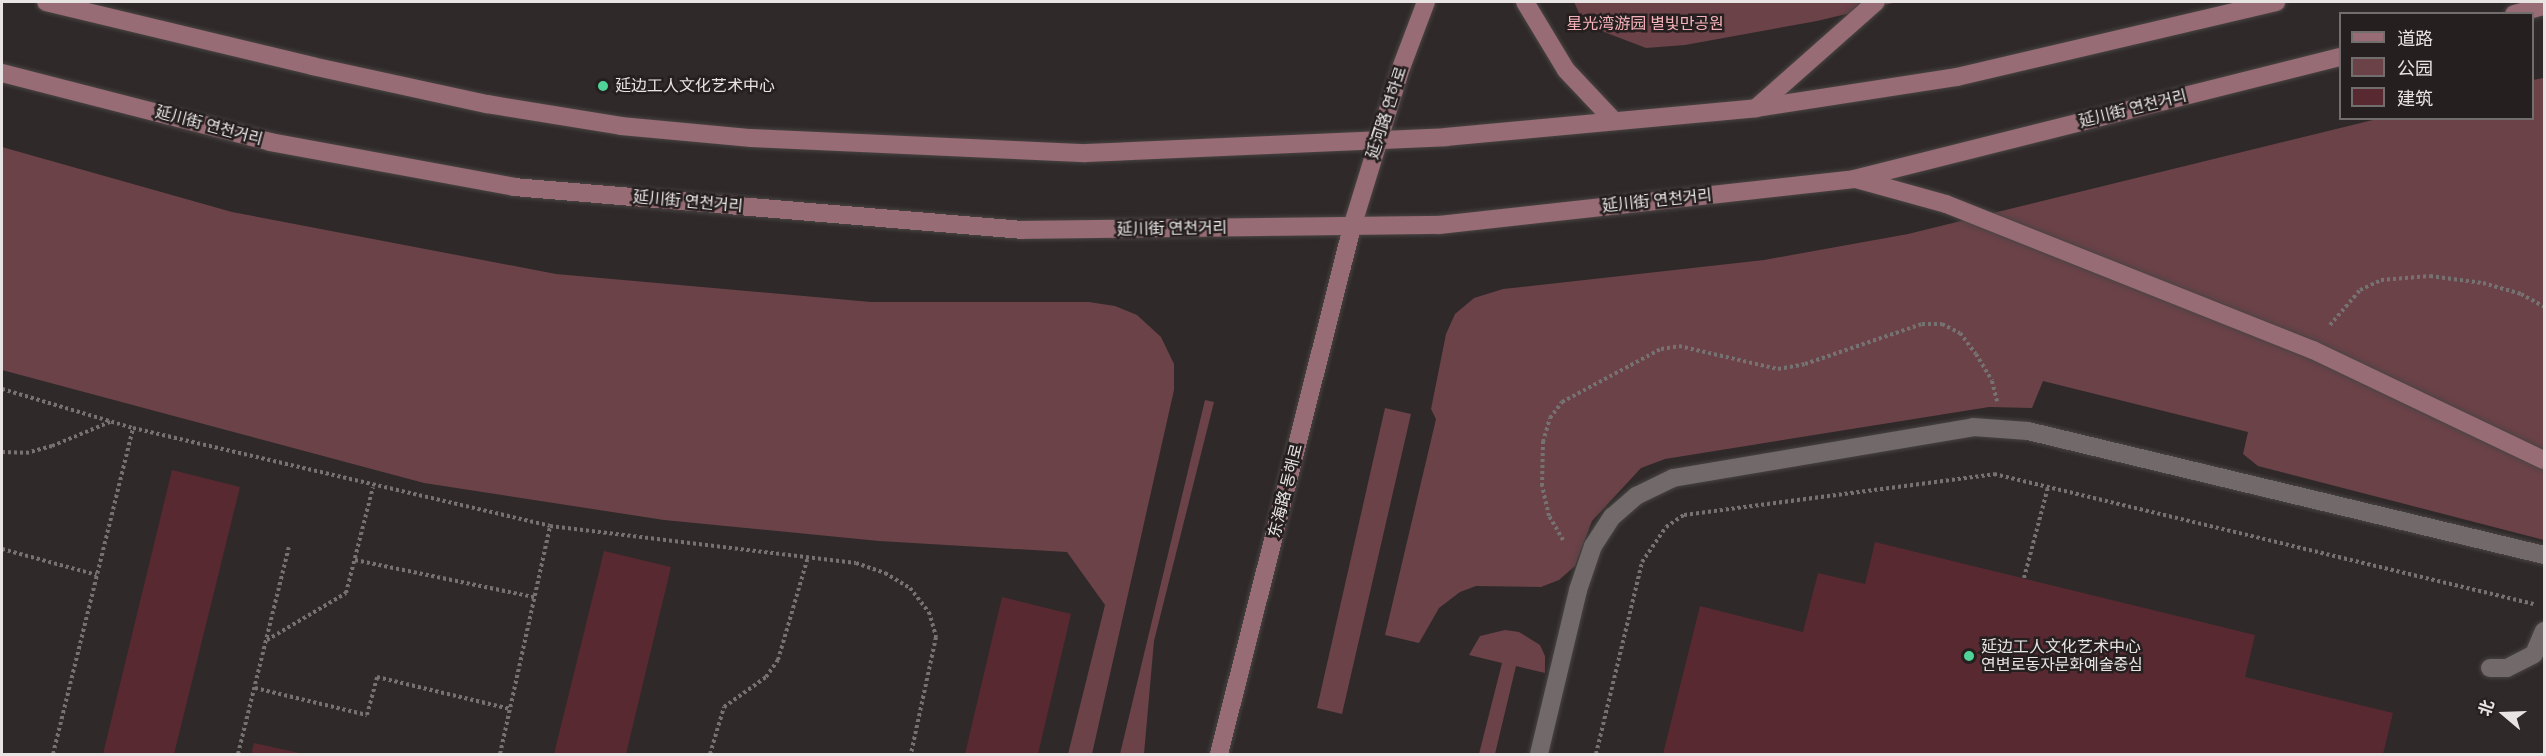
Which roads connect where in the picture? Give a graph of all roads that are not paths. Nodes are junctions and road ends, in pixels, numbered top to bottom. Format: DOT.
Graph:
graph roads {
  1 [pos="46,2"];
  2 [pos="1426,2"];
  3 [pos="1525,2"];
  4 [pos="1876,2"];
  5 [pos="2276,2"];
  6 [pos="2544,6"];
  7 [pos="2522,12"];
  8 [pos="2339,57"];
  9 [pos="2,73"];
  10 [pos="1756,108"];
  11 [pos="1614,121"];
  12 [pos="1378,137"];
  13 [pos="1854,179"];
  14 [pos="1352,227"];
  15 [pos="2544,460"];
  16 [pos="2544,555"];
  17 [pos="2544,631"];
  18 [pos="2490,668"];
  19 [pos="1219,754"];
  20 [pos="1539,754"];
  1 -- 12 [label="main road"];
  2 -- 12 [label="main road, 延河路 연하로"];
  3 -- 11 [label="main road"];
  4 -- 10 [label="main road"];
  5 -- 10 [label="main road"];
  6 -- 7 [label="main road"];
  8 -- 13 [label="main road, 延川街 연천거리"];
  9 -- 14 [label="main road, 延川街 연천거리"];
  10 -- 11 [label="main road"];
  11 -- 12 [label="main road"];
  12 -- 14 [label="main road, 延河路 연하로"];
  13 -- 14 [label="main road, 延川街 연천거리"];
  13 -- 15 [label="main road"];
  14 -- 19 [label="main road, 东海路 동해로"];
  16 -- 20 [label="lane"];
  17 -- 18 [label="lane"];
}
